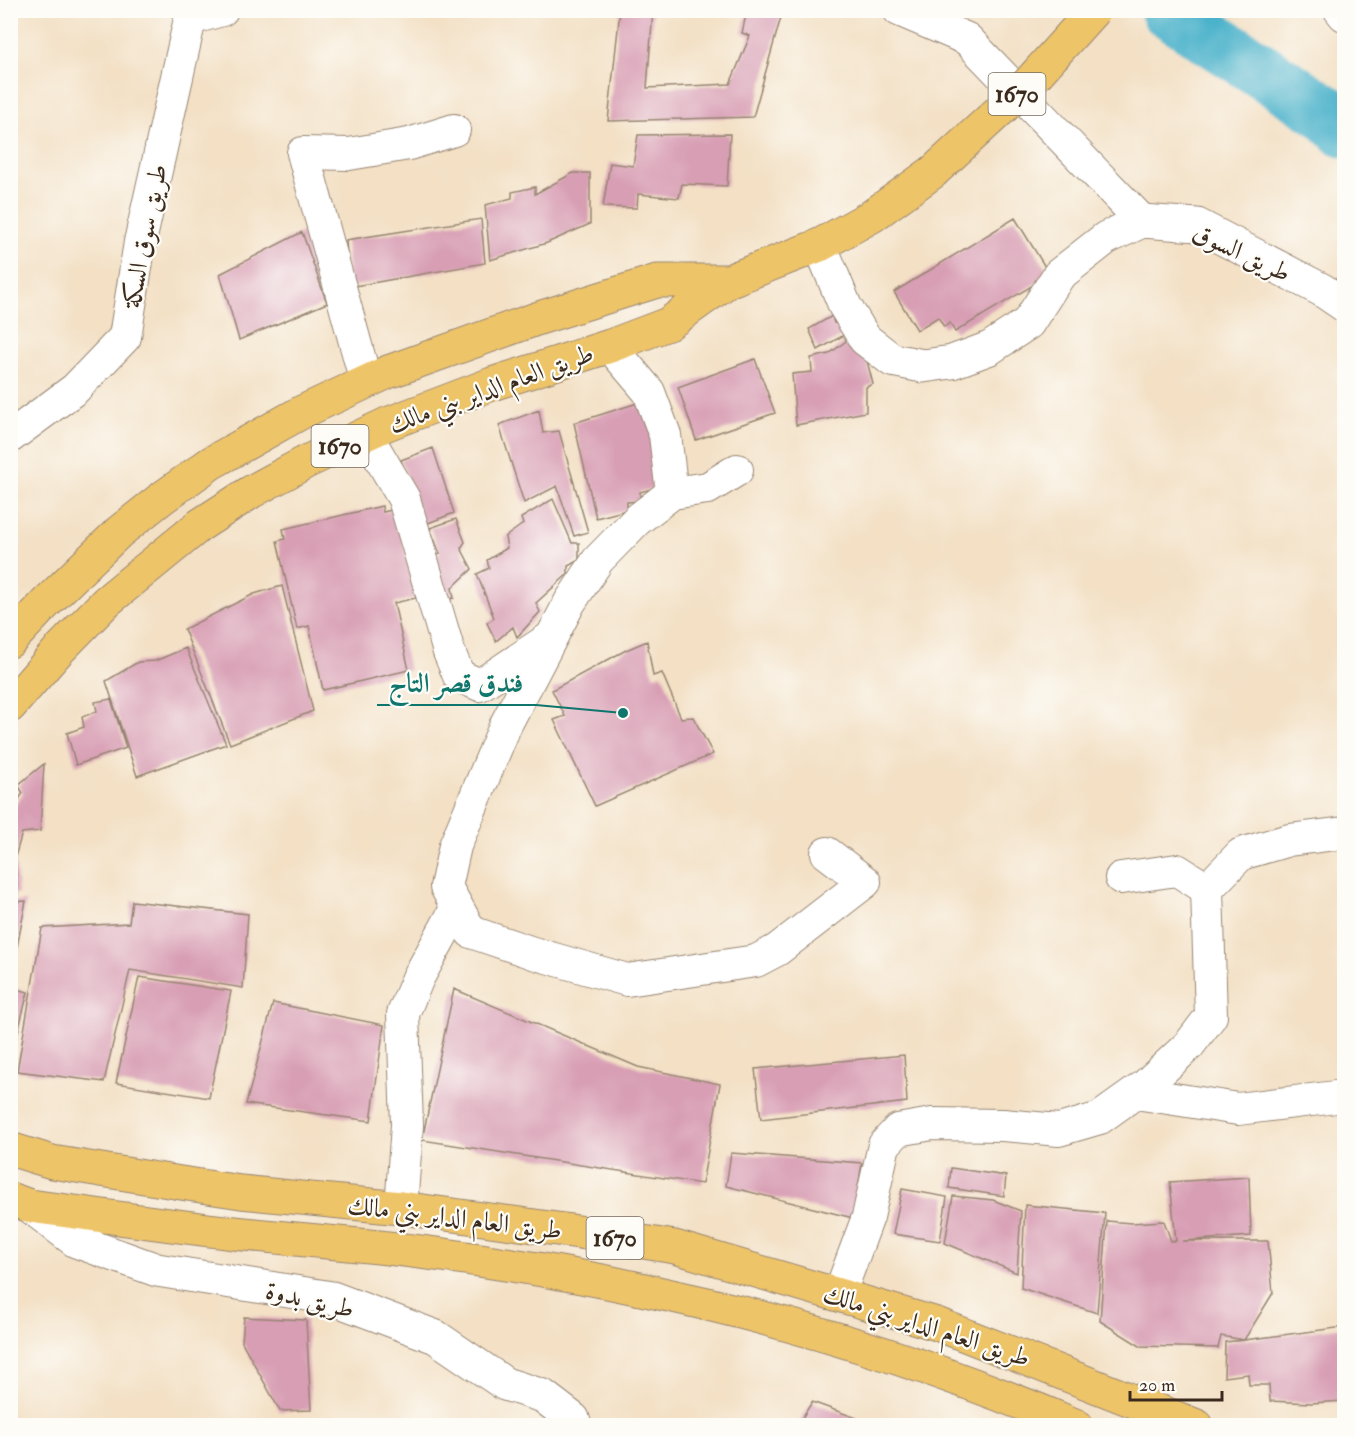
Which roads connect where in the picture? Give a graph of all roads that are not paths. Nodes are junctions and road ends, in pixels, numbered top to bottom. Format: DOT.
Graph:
graph roads {
  1 [pos="222,10"];
  2 [pos="898,10"];
  3 [pos="1094,10"];
  4 [pos="1340,10"];
  5 [pos="1344,15"];
  6 [pos="454,130"];
  7 [pos="1142,221"];
  8 [pos="820,245"];
  9 [pos="728,281"];
  10 [pos="1344,305"];
  11 [pos="610,346"];
  12 [pos="366,382"];
  13 [pos="366,434"];
  14 [pos="10,436"];
  15 [pos="737,470"];
  16 [pos="672,493"];
  17 [pos="550,638"];
  18 [pos="10,641"];
  19 [pos="10,706"];
  20 [pos="1344,833"];
  21 [pos="826,853"];
  22 [pos="1121,878"];
  23 [pos="1207,889"];
  24 [pos="457,907"];
  25 [pos="1136,1093"];
  26 [pos="1344,1096"];
  27 [pos="10,1149"];
  28 [pos="20,1203"];
  29 [pos="402,1208"];
  30 [pos="839,1295"];
  31 [pos="575,1425"];
  32 [pos="1077,1425"];
  33 [pos="1197,1425"];
  1 -- 14 [label="street, طريق سوق السكة"];
  2 -- 7 [label="street"];
  3 -- 8 [label="highway, طريق العام الداير بني مالك / 1670, bridge"];
  4 -- 5 [label="street"];
  6 -- 12 [label="street"];
  7 -- 8 [label="street, طريق السوق"];
  7 -- 10 [label="street, طريق السوق"];
  8 -- 9 [label="highway, طريق العام الداير بني مالك"];
  9 -- 11 [label="highway, طريق العام الداير بني مالك / 1670"];
  9 -- 12 [label="highway, طريق العام الداير بني مالك / 1670"];
  11 -- 13 [label="highway, طريق العام الداير بني مالك / 1670"];
  11 -- 16 [label="street"];
  12 -- 18 [label="highway, طريق العام الداير بني مالك / 1670"];
  13 -- 17 [label="street"];
  13 -- 19 [label="highway, طريق العام الداير بني مالك / 1670"];
  15 -- 16 [label="street"];
  16 -- 17 [label="street"];
  17 -- 24 [label="street"];
  20 -- 23 [label="street"];
  21 -- 24 [label="street"];
  22 -- 23 [label="street"];
  23 -- 25 [label="street"];
  24 -- 29 [label="street"];
  25 -- 26 [label="street"];
  25 -- 30 [label="street"];
  27 -- 29 [label="highway, طريق العام الداير بني مالك / 1670"];
  28 -- 31 [label="street, طريق بدوة"];
  28 -- 32 [label="highway, طريق العام الداير بني مالك / 1670"];
  29 -- 30 [label="highway, طريق العام الداير بني مالك / 1670"];
  30 -- 33 [label="highway, طريق العام الداير بني مالك / 1670"];
}
